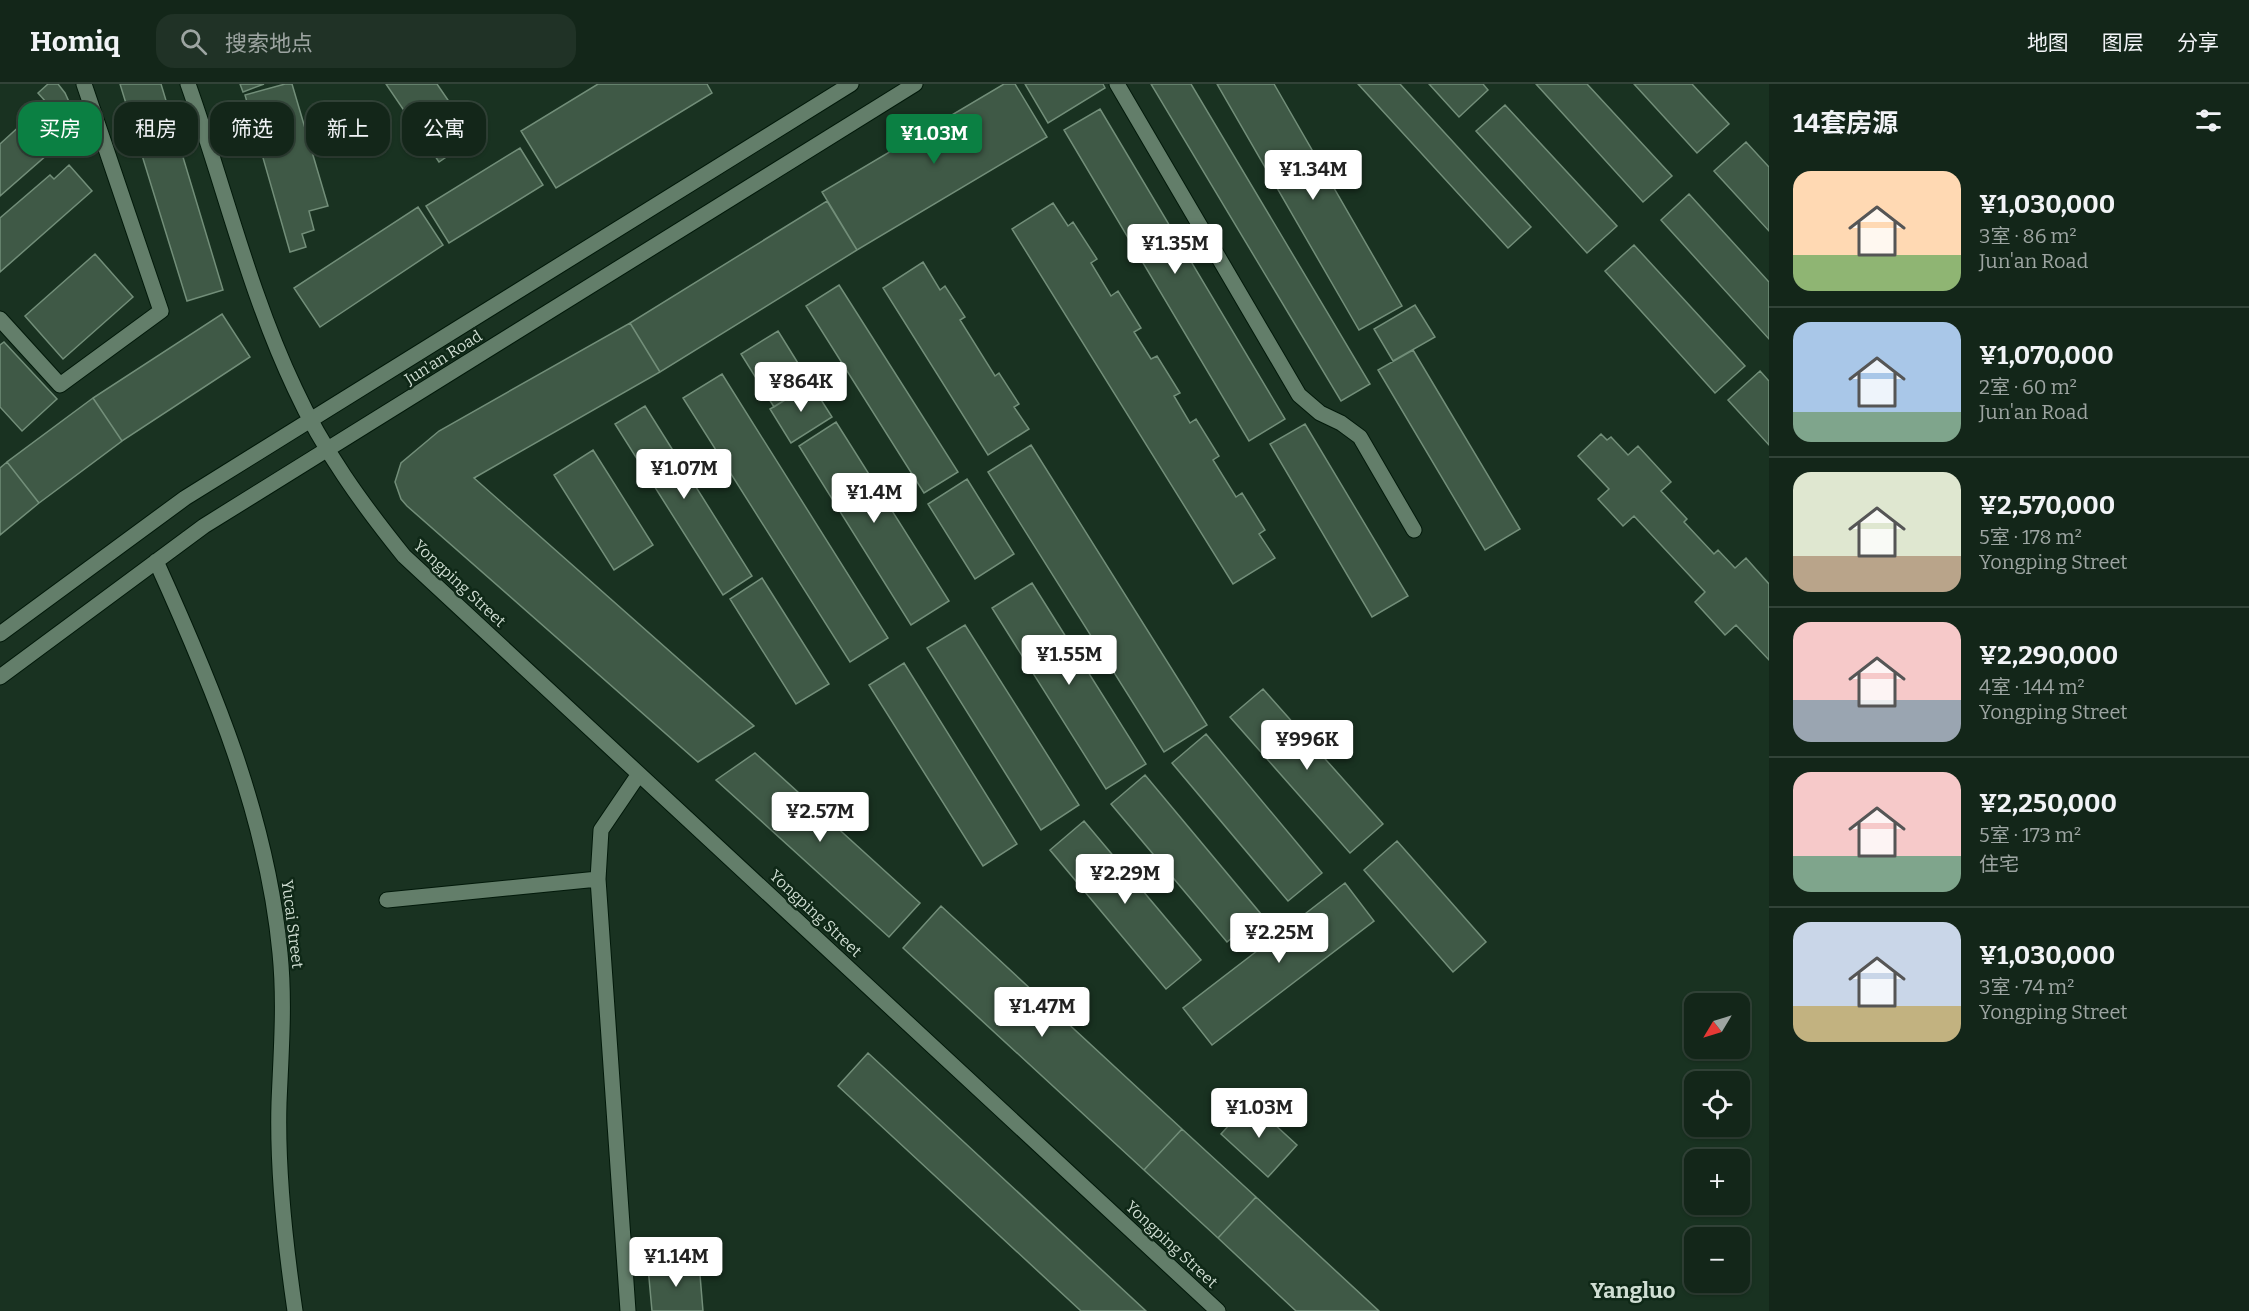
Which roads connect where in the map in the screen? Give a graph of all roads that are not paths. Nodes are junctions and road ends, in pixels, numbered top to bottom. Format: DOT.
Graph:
graph roads {
  1 [pos="84,84"];
  2 [pos="188,84"];
  3 [pos="851,84"];
  4 [pos="915,84"];
  5 [pos="1117,84"];
  6 [pos="0,319"];
  7 [pos="311,420"];
  8 [pos="327,450"];
  9 [pos="1414,530"];
  10 [pos="156,561"];
  11 [pos="0,634"];
  12 [pos="0,677"];
  13 [pos="639,774"];
  14 [pos="598,879"];
  15 [pos="387,900"];
  16 [pos="295,1311"];
  17 [pos="628,1311"];
  18 [pos="1218,1311"];
  1 -- 6 [label="street"];
  2 -- 7 [label="street, Yongping Street"];
  3 -- 7 [label="street, Jun'an Road"];
  4 -- 8 [label="street, Jun'an Road"];
  5 -- 9 [label="street"];
  7 -- 8 [label="street, Yongping Street"];
  7 -- 11 [label="street, Jun'an Road"];
  8 -- 10 [label="street, Jun'an Road"];
  8 -- 13 [label="street, Yongping Street"];
  10 -- 12 [label="street, Jun'an Road"];
  10 -- 16 [label="street, Yucai Street"];
  13 -- 14 [label="street"];
  13 -- 18 [label="street, Yongping Street"];
  14 -- 15 [label="street"];
  14 -- 17 [label="street"];
}
